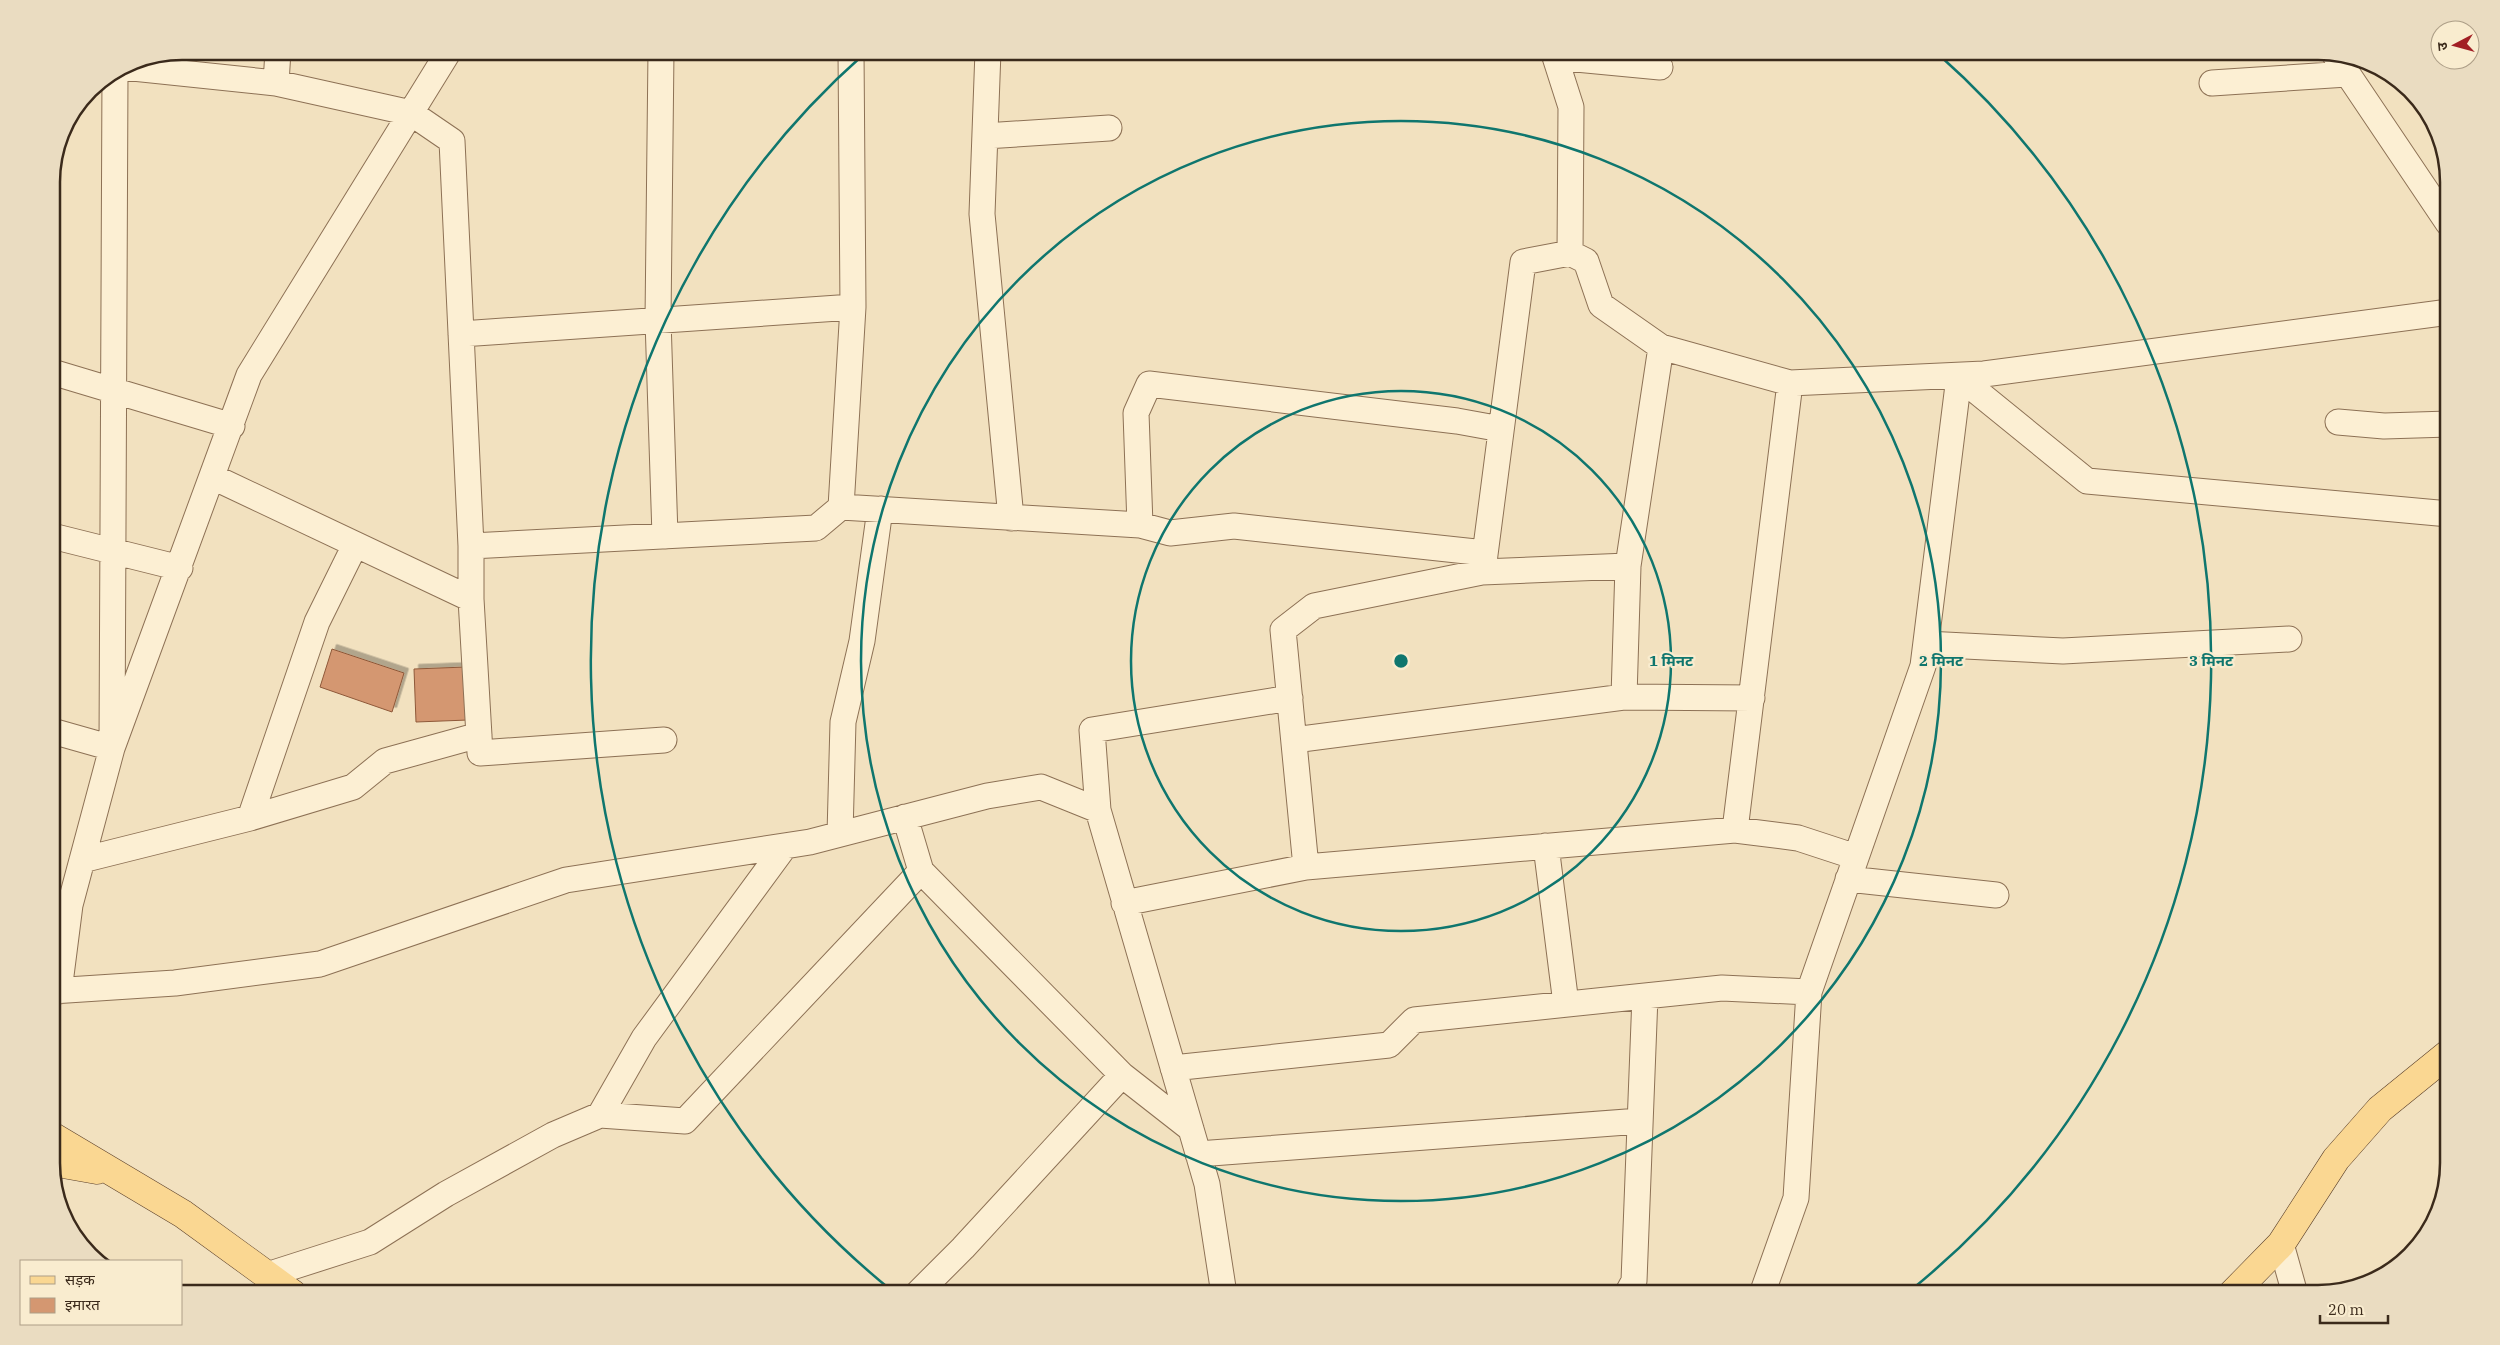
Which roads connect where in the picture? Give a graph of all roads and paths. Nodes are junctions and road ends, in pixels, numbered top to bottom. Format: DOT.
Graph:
graph roads {
  1 [pos="277,60"];
  2 [pos="443,60"];
  3 [pos="661,60"];
  4 [pos="852,60"];
  5 [pos="988,60"];
  6 [pos="1557,60"];
  7 [pos="1603,60"];
  8 [pos="2341,65"];
  9 [pos="1660,67"];
  10 [pos="138,69"];
  11 [pos="115,80"];
  12 [pos="2212,82"];
  13 [pos="276,83"];
  14 [pos="411,113"];
  15 [pos="1110,128"];
  16 [pos="985,136"];
  17 [pos="2440,211"];
  18 [pos="1570,253"];
  19 [pos="853,306"];
  20 [pos="2440,313"];
  21 [pos="658,320"];
  22 [pos="461,334"];
  23 [pos="1660,347"];
  24 [pos="60,374"];
  25 [pos="1959,377"];
  26 [pos="1790,383"];
  27 [pos="113,390"];
  28 [pos="2338,422"];
  29 [pos="2440,424"];
  30 [pos="232,426"];
  31 [pos="1501,428"];
  32 [pos="213,477"];
  33 [pos="841,507"];
  34 [pos="880,509"];
  35 [pos="2440,513"];
  36 [pos="1010,518"];
  37 [pos="1140,525"];
  38 [pos="665,536"];
  39 [pos="60,538"];
  40 [pos="355,545"];
  41 [pos="471,546"];
  42 [pos="112,552"];
  43 [pos="1484,563"];
  44 [pos="1628,566"];
  45 [pos="180,568"];
  46 [pos="471,599"];
  47 [pos="2289,639"];
  48 [pos="1926,644"];
  49 [pos="1624,697"];
  50 [pos="1290,698"];
  51 [pos="1752,698"];
  52 [pos="60,733"];
  53 [pos="479,735"];
  54 [pos="664,740"];
  55 [pos="1294,740"];
  56 [pos="112,748"];
  57 [pos="1098,810"];
  58 [pos="905,817"];
  59 [pos="250,818"];
  60 [pos="1735,830"];
  61 [pos="840,834"];
  62 [pos="785,846"];
  63 [pos="1546,846"];
  64 [pos="82,860"];
  65 [pos="1306,867"];
  66 [pos="1852,868"];
  67 [pos="921,871"];
  68 [pos="1996,895"];
  69 [pos="1124,903"];
  70 [pos="60,962"];
  71 [pos="60,991"];
  72 [pos="1809,992"];
  73 [pos="1645,996"];
  74 [pos="1566,1004"];
  75 [pos="2440,1060"];
  76 [pos="1172,1068"];
  77 [pos="1122,1075"];
  78 [pos="600,1115"];
  79 [pos="1640,1121"];
  80 [pos="1190,1129"];
  81 [pos="60,1141"];
  82 [pos="1198,1154"];
  83 [pos="60,1163"];
  84 [pos="114,1172"];
  85 [pos="2282,1244"];
  86 [pos="267,1275"];
  87 [pos="281,1285"];
  88 [pos="926,1285"];
  89 [pos="1223,1285"];
  90 [pos="1632,1285"];
  91 [pos="1765,1285"];
  92 [pos="2241,1285"];
  93 [pos="2293,1285"];
  1 -- 13 [label="street"];
  2 -- 14 [label="street"];
  3 -- 21 [label="street"];
  4 -- 19 [label="street"];
  5 -- 16 [label="street"];
  6 -- 18 [label="street"];
  7 -- 9 [label="street"];
  8 -- 12 [label="street"];
  8 -- 17 [label="street"];
  10 -- 13 [label="street"];
  11 -- 27 [label="street"];
  13 -- 14 [label="street"];
  14 -- 22 [label="street"];
  14 -- 30 [label="street"];
  15 -- 16 [label="street"];
  16 -- 36 [label="street"];
  18 -- 23 [label="street"];
  18 -- 31 [label="street"];
  19 -- 21 [label="street"];
  19 -- 33 [label="street"];
  20 -- 25 [label="street"];
  21 -- 22 [label="street"];
  21 -- 38 [label="street"];
  22 -- 41 [label="street"];
  23 -- 26 [label="street"];
  23 -- 44 [label="street"];
  24 -- 27 [label="street"];
  25 -- 26 [label="street"];
  25 -- 35 [label="street"];
  25 -- 48 [label="street"];
  26 -- 51 [label="street"];
  27 -- 30 [label="street"];
  27 -- 42 [label="street"];
  28 -- 29 [label="street"];
  30 -- 32 [label="street"];
  31 -- 37 [label="street"];
  31 -- 43 [label="street"];
  32 -- 40 [label="street"];
  32 -- 45 [label="street"];
  33 -- 34 [label="street"];
  33 -- 38 [label="street"];
  34 -- 36 [label="street"];
  34 -- 61 [label="street"];
  36 -- 37 [label="street"];
  37 -- 43 [label="street"];
  38 -- 41 [label="street"];
  39 -- 42 [label="street"];
  40 -- 46 [label="street"];
  40 -- 59 [label="street"];
  41 -- 46 [label="street"];
  42 -- 45 [label="street"];
  42 -- 56 [label="street"];
  43 -- 44 [label="street"];
  43 -- 50 [label="street"];
  44 -- 49 [label="street"];
  45 -- 56 [label="street"];
  46 -- 53 [label="street"];
  47 -- 48 [label="street"];
  48 -- 66 [label="street"];
  49 -- 51 [label="street"];
  49 -- 55 [label="street"];
  50 -- 55 [label="street"];
  50 -- 57 [label="street"];
  51 -- 60 [label="street"];
  52 -- 56 [label="street"];
  53 -- 54 [label="street"];
  53 -- 59 [label="street"];
  55 -- 65 [label="street"];
  56 -- 64 [label="street"];
  57 -- 58 [label="street"];
  57 -- 69 [label="street"];
  58 -- 61 [label="street"];
  58 -- 67 [label="street"];
  59 -- 64 [label="street"];
  60 -- 63 [label="street"];
  60 -- 66 [label="street"];
  61 -- 62 [label="street"];
  62 -- 71 [label="street"];
  62 -- 78 [label="street"];
  63 -- 65 [label="street"];
  63 -- 74 [label="street"];
  64 -- 70 [label="street"];
  65 -- 69 [label="street"];
  66 -- 68 [label="street"];
  66 -- 72 [label="street"];
  67 -- 77 [label="street"];
  67 -- 78 [label="street"];
  69 -- 76 [label="street"];
  72 -- 73 [label="street"];
  72 -- 91 [label="street"];
  73 -- 74 [label="street"];
  73 -- 79 [label="street"];
  74 -- 76 [label="street"];
  75 -- 85 [label="main road"];
  76 -- 80 [label="street"];
  77 -- 80 [label="street"];
  77 -- 88 [label="street"];
  78 -- 86 [label="street"];
  79 -- 82 [label="street"];
  79 -- 90 [label="street"];
  80 -- 82 [label="street"];
  81 -- 84 [label="main road"];
  82 -- 89 [label="street"];
  83 -- 84 [label="main road"];
  84 -- 86 [label="main road"];
  85 -- 92 [label="main road"];
  85 -- 93 [label="street"];
  86 -- 87 [label="main road"];
}
